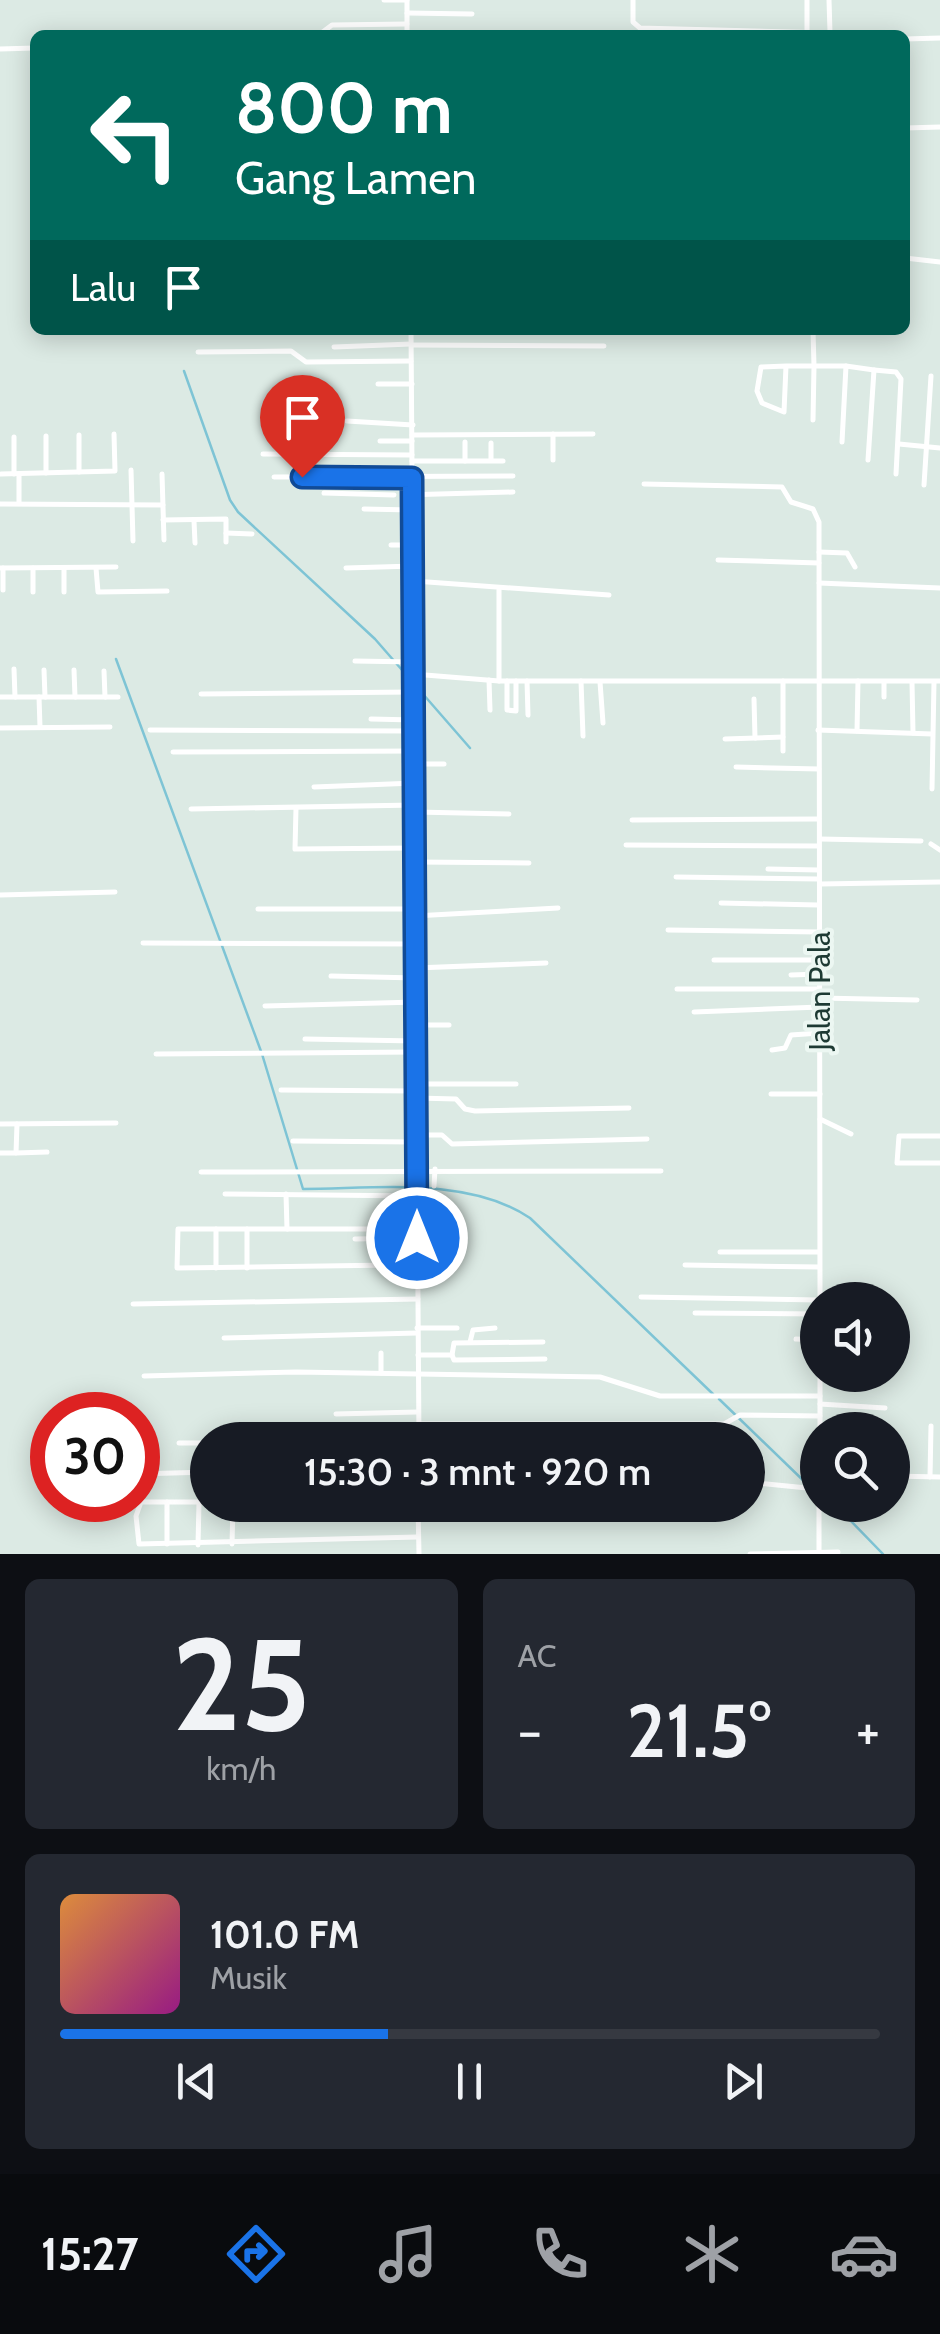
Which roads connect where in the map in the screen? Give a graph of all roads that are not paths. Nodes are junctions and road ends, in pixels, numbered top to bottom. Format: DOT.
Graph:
graph roads {
  1 [pos="384,0"];
  2 [pos="407,0"];
  3 [pos="632,0"];
  4 [pos="807,0"];
  5 [pos="829,0"];
  6 [pos="407,13"];
  7 [pos="472,14"];
  8 [pos="407,24"];
  9 [pos="326,30"];
  10 [pos="407,30"];
  11 [pos="724,30"];
  12 [pos="807,30"];
  13 [pos="830,30"];
  14 [pos="940,38"];
  15 [pos="910,39"];
  16 [pos="0,48"];
  17 [pos="30,48"];
  18 [pos="940,127"];
  19 [pos="910,128"];
  20 [pos="910,259"];
  21 [pos="940,262"];
  22 [pos="411,335"];
  23 [pos="813,335"];
  24 [pos="411,345"];
  25 [pos="604,346"];
  26 [pos="334,347"];
  27 [pos="198,352"];
  28 [pos="411,360"];
  29 [pos="786,366"];
  30 [pos="814,366"];
  31 [pos="846,366"];
  32 [pos="874,370"];
  33 [pos="931,376"];
  34 [pos="378,384"];
  35 [pos="412,384"];
  36 [pos="812,420"];
  37 [pos="347,422"];
  38 [pos="413,424"];
  39 [pos="114,434"];
  40 [pos="552,434"];
  41 [pos="592,434"];
  42 [pos="79,435"];
  43 [pos="46,436"];
  44 [pos="14,437"];
  45 [pos="412,438"];
  46 [pos="380,442"];
  47 [pos="465,442"];
  48 [pos="842,442"];
  49 [pos="491,444"];
  50 [pos="899,444"];
  51 [pos="926,447"];
  52 [pos="940,448"];
  53 [pos="263,454"];
  54 [pos="412,458"];
  55 [pos="552,460"];
  56 [pos="868,460"];
  57 [pos="464,461"];
  58 [pos="491,461"];
  59 [pos="503,461"];
  60 [pos="131,470"];
  61 [pos="79,472"];
  62 [pos="46,473"];
  63 [pos="0,474"];
  64 [pos="16,474"];
  65 [pos="162,474"];
  66 [pos="896,474"];
  67 [pos="513,476"];
  68 [pos="274,477"];
  69 [pos="412,478"];
  70 [pos="644,484"];
  71 [pos="924,485"];
  72 [pos="513,492"];
  73 [pos="324,494"];
  74 [pos="412,494"];
  75 [pos="394,495"];
  76 [pos="403,495"];
  77 [pos="19,503"];
  78 [pos="0,504"];
  79 [pos="132,505"];
  80 [pos="163,506"];
  81 [pos="364,509"];
  82 [pos="412,510"];
  83 [pos="163,520"];
  84 [pos="194,520"];
  85 [pos="226,534"];
  86 [pos="252,534"];
  87 [pos="164,540"];
  88 [pos="133,541"];
  89 [pos="226,542"];
  90 [pos="195,543"];
  91 [pos="391,545"];
  92 [pos="413,545"];
  93 [pos="819,552"];
  94 [pos="718,560"];
  95 [pos="819,563"];
  96 [pos="414,566"];
  97 [pos="116,567"];
  98 [pos="855,567"];
  99 [pos="2,568"];
  100 [pos="33,568"];
  101 [pos="64,568"];
  102 [pos="96,568"];
  103 [pos="346,568"];
  104 [pos="414,582"];
  105 [pos="819,583"];
  106 [pos="940,588"];
  107 [pos="3,590"];
  108 [pos="167,590"];
  109 [pos="498,590"];
  110 [pos="33,592"];
  111 [pos="64,592"];
  112 [pos="609,595"];
  113 [pos="355,661"];
  114 [pos="414,662"];
  115 [pos="14,669"];
  116 [pos="44,670"];
  117 [pos="74,670"];
  118 [pos="104,671"];
  119 [pos="490,680"];
  120 [pos="503,681"];
  121 [pos="516,681"];
  122 [pos="527,681"];
  123 [pos="581,681"];
  124 [pos="858,681"];
  125 [pos="600,682"];
  126 [pos="783,682"];
  127 [pos="817,682"];
  128 [pos="884,682"];
  129 [pos="912,682"];
  130 [pos="937,682"];
  131 [pos="413,683"];
  132 [pos="201,694"];
  133 [pos="0,697"];
  134 [pos="15,697"];
  135 [pos="42,697"];
  136 [pos="75,697"];
  137 [pos="105,697"];
  138 [pos="118,697"];
  139 [pos="884,697"];
  140 [pos="754,699"];
  141 [pos="490,710"];
  142 [pos="528,715"];
  143 [pos="371,719"];
  144 [pos="414,720"];
  145 [pos="603,723"];
  146 [pos="110,727"];
  147 [pos="0,728"];
  148 [pos="40,728"];
  149 [pos="150,730"];
  150 [pos="818,730"];
  151 [pos="857,730"];
  152 [pos="414,731"];
  153 [pos="913,733"];
  154 [pos="932,734"];
  155 [pos="584,736"];
  156 [pos="783,737"];
  157 [pos="755,738"];
  158 [pos="725,740"];
  159 [pos="414,751"];
  160 [pos="173,752"];
  161 [pos="783,752"];
  162 [pos="414,764"];
  163 [pos="444,764"];
  164 [pos="736,767"];
  165 [pos="818,769"];
  166 [pos="415,783"];
  167 [pos="314,786"];
  168 [pos="932,789"];
  169 [pos="296,808"];
  170 [pos="191,809"];
  171 [pos="415,809"];
  172 [pos="509,814"];
  173 [pos="819,819"];
  174 [pos="632,820"];
  175 [pos="921,841"];
  176 [pos="819,842"];
  177 [pos="931,844"];
  178 [pos="626,845"];
  179 [pos="416,848"];
  180 [pos="940,850"];
  181 [pos="415,862"];
  182 [pos="530,863"];
  183 [pos="768,868"];
  184 [pos="819,870"];
  185 [pos="676,877"];
  186 [pos="819,882"];
  187 [pos="940,882"];
  188 [pos="115,892"];
  189 [pos="0,895"];
  190 [pos="722,903"];
  191 [pos="819,905"];
  192 [pos="558,908"];
  193 [pos="258,909"];
  194 [pos="414,913"];
  195 [pos="668,930"];
  196 [pos="820,932"];
  197 [pos="144,944"];
  198 [pos="414,944"];
  199 [pos="714,960"];
  200 [pos="820,960"];
  201 [pos="546,962"];
  202 [pos="415,968"];
  203 [pos="820,974"];
  204 [pos="791,975"];
  205 [pos="332,976"];
  206 [pos="416,978"];
  207 [pos="677,989"];
  208 [pos="820,989"];
  209 [pos="820,998"];
  210 [pos="918,1000"];
  211 [pos="417,1002"];
  212 [pos="265,1006"];
  213 [pos="820,1006"];
  214 [pos="694,1012"];
  215 [pos="417,1024"];
  216 [pos="449,1025"];
  217 [pos="820,1033"];
  218 [pos="304,1040"];
  219 [pos="417,1041"];
  220 [pos="772,1050"];
  221 [pos="416,1052"];
  222 [pos="156,1054"];
  223 [pos="516,1084"];
  224 [pos="281,1090"];
  225 [pos="416,1091"];
  226 [pos="772,1094"];
  227 [pos="820,1094"];
  228 [pos="628,1108"];
  229 [pos="820,1119"];
  230 [pos="116,1123"];
  231 [pos="0,1124"];
  232 [pos="18,1124"];
  233 [pos="851,1134"];
  234 [pos="940,1136"];
  235 [pos="416,1139"];
  236 [pos="647,1139"];
  237 [pos="293,1141"];
  238 [pos="0,1152"];
  239 [pos="47,1152"];
  240 [pos="16,1153"];
  241 [pos="940,1163"];
  242 [pos="416,1168"];
  243 [pos="435,1169"];
  244 [pos="661,1171"];
  245 [pos="200,1172"];
  246 [pos="434,1186"];
  247 [pos="225,1194"];
  248 [pos="286,1194"];
  249 [pos="417,1194"];
  250 [pos="216,1229"];
  251 [pos="247,1229"];
  252 [pos="287,1229"];
  253 [pos="417,1234"];
  254 [pos="355,1239"];
  255 [pos="458,1250"];
  256 [pos="720,1252"];
  257 [pos="819,1252"];
  258 [pos="417,1254"];
  259 [pos="685,1265"];
  260 [pos="820,1267"];
  261 [pos="216,1268"];
  262 [pos="248,1268"];
  263 [pos="417,1268"];
  264 [pos="428,1268"];
  265 [pos="820,1282"];
  266 [pos="640,1297"];
  267 [pos="418,1299"];
  268 [pos="800,1300"];
  269 [pos="133,1304"];
  270 [pos="694,1314"];
  271 [pos="800,1314"];
  272 [pos="457,1328"];
  273 [pos="495,1328"];
  274 [pos="417,1330"];
  275 [pos="224,1338"];
  276 [pos="796,1339"];
  277 [pos="800,1339"];
  278 [pos="470,1342"];
  279 [pos="542,1342"];
  280 [pos="381,1353"];
  281 [pos="418,1355"];
  282 [pos="452,1355"];
  283 [pos="545,1359"];
  284 [pos="381,1373"];
  285 [pos="144,1376"];
  286 [pos="418,1376"];
  287 [pos="820,1392"];
  288 [pos="820,1400"];
  289 [pos="885,1408"];
  290 [pos="417,1412"];
  291 [pos="820,1412"];
  292 [pos="336,1414"];
  293 [pos="800,1416"];
  294 [pos="418,1422"];
  295 [pos="629,1422"];
  296 [pos="931,1426"];
  297 [pos="190,1443"];
  298 [pos="179,1444"];
  299 [pos="930,1448"];
  300 [pos="940,1448"];
  301 [pos="160,1473"];
  302 [pos="190,1473"];
  303 [pos="910,1476"];
  304 [pos="930,1477"];
  305 [pos="940,1477"];
  306 [pos="765,1484"];
  307 [pos="800,1487"];
  308 [pos="168,1502"];
  309 [pos="190,1502"];
  310 [pos="199,1522"];
  311 [pos="233,1522"];
  312 [pos="417,1522"];
  313 [pos="819,1522"];
  314 [pos="417,1537"];
  315 [pos="167,1544"];
  316 [pos="232,1544"];
  317 [pos="198,1545"];
  318 [pos="838,1552"];
  319 [pos="819,1553"];
  320 [pos="419,1554"];
  321 [pos="750,1554"];
  1 -- 2 [label="street"];
  2 -- 6 [label="street"];
  3 -- 11 [label="street"];
  4 -- 12 [label="street"];
  5 -- 13 [label="street"];
  6 -- 7 [label="street"];
  6 -- 8 [label="street"];
  8 -- 9 [label="street"];
  8 -- 10 [label="street"];
  14 -- 15 [label="street"];
  16 -- 17 [label="street"];
  18 -- 19 [label="street"];
  20 -- 21 [label="street"];
  22 -- 24 [label="street"];
  23 -- 30 [label="street"];
  24 -- 25 [label="street"];
  24 -- 26 [label="street"];
  24 -- 28 [label="street"];
  27 -- 28 [label="street"];
  28 -- 35 [label="street"];
  29 -- 29 [label="street"];
  29 -- 30 [label="street"];
  30 -- 31 [label="street"];
  30 -- 36 [label="street"];
  31 -- 32 [label="street"];
  31 -- 48 [label="street"];
  32 -- 50 [label="street"];
  32 -- 56 [label="street"];
  33 -- 51 [label="street"];
  34 -- 35 [label="street"];
  35 -- 38 [label="street"];
  37 -- 38 [label="street"];
  38 -- 45 [label="street"];
  39 -- 61 [label="street"];
  40 -- 41 [label="street"];
  40 -- 45 [label="street"];
  40 -- 55 [label="street"];
  42 -- 61 [label="street"];
  43 -- 62 [label="street"];
  44 -- 64 [label="street"];
  45 -- 46 [label="street"];
  45 -- 54 [label="street"];
  47 -- 57 [label="street"];
  49 -- 58 [label="street"];
  50 -- 51 [label="street"];
  50 -- 66 [label="street"];
  51 -- 52 [label="street"];
  51 -- 71 [label="street"];
  53 -- 54 [label="street"];
  54 -- 57 [label="street"];
  54 -- 69 [label="street"];
  57 -- 58 [label="street"];
  58 -- 59 [label="street"];
  60 -- 79 [label="street"];
  61 -- 62 [label="street"];
  62 -- 64 [label="street"];
  63 -- 64 [label="street"];
  64 -- 77 [label="street"];
  65 -- 80 [label="street"];
  67 -- 69 [label="street"];
  68 -- 69 [label="street"];
  69 -- 74 [label="street"];
  70 -- 93 [label="street, Jalan Pala"];
  72 -- 74 [label="street"];
  73 -- 75 [label="street"];
  74 -- 76 [label="street"];
  74 -- 82 [label="street"];
  77 -- 78 [label="street"];
  77 -- 79 [label="street"];
  79 -- 80 [label="street"];
  79 -- 88 [label="street"];
  80 -- 83 [label="street"];
  81 -- 82 [label="street"];
  82 -- 92 [label="street"];
  83 -- 84 [label="street"];
  83 -- 87 [label="street"];
  84 -- 85 [label="street"];
  84 -- 90 [label="street"];
  85 -- 86 [label="street"];
  85 -- 89 [label="street"];
  91 -- 92 [label="street"];
  92 -- 96 [label="street"];
  93 -- 95 [label="street, Jalan Pala"];
  93 -- 98 [label="street"];
  94 -- 95 [label="street"];
  95 -- 105 [label="street, Jalan Pala"];
  96 -- 103 [label="street"];
  96 -- 104 [label="street"];
  97 -- 102 [label="street"];
  99 -- 100 [label="street"];
  99 -- 107 [label="street"];
  100 -- 101 [label="street"];
  100 -- 110 [label="street"];
  101 -- 102 [label="street"];
  101 -- 111 [label="street"];
  102 -- 108 [label="street"];
  104 -- 109 [label="street"];
  104 -- 114 [label="street"];
  105 -- 106 [label="street"];
  105 -- 127 [label="street, Jalan Pala"];
  109 -- 112 [label="street"];
  109 -- 120 [label="street"];
  113 -- 114 [label="street"];
  114 -- 131 [label="street"];
  115 -- 134 [label="street"];
  116 -- 135 [label="street"];
  117 -- 136 [label="street"];
  118 -- 137 [label="street"];
  119 -- 120 [label="street"];
  119 -- 131 [label="street"];
  119 -- 141 [label="street"];
  120 -- 121 [label="street"];
  120 -- 121 [label="street"];
  121 -- 122 [label="street"];
  122 -- 123 [label="street"];
  122 -- 142 [label="street"];
  123 -- 125 [label="street"];
  123 -- 155 [label="street"];
  124 -- 127 [label="street"];
  124 -- 128 [label="street"];
  124 -- 151 [label="street"];
  125 -- 126 [label="street"];
  125 -- 145 [label="street"];
  126 -- 127 [label="street"];
  126 -- 156 [label="street"];
  127 -- 150 [label="street, Jalan Pala"];
  128 -- 129 [label="street"];
  128 -- 139 [label="street"];
  129 -- 130 [label="street"];
  129 -- 153 [label="street"];
  130 -- 154 [label="street"];
  131 -- 132 [label="street"];
  131 -- 144 [label="street"];
  133 -- 134 [label="street"];
  134 -- 135 [label="street"];
  135 -- 136 [label="street"];
  135 -- 148 [label="street"];
  136 -- 137 [label="street"];
  137 -- 138 [label="street"];
  140 -- 157 [label="street"];
  143 -- 144 [label="street"];
  144 -- 152 [label="street"];
  146 -- 148 [label="street"];
  147 -- 148 [label="street"];
  149 -- 152 [label="street"];
  150 -- 151 [label="street"];
  150 -- 165 [label="street, Jalan Pala"];
  151 -- 153 [label="street"];
  152 -- 159 [label="street"];
  153 -- 154 [label="street"];
  154 -- 168 [label="street"];
  156 -- 157 [label="street"];
  156 -- 161 [label="street"];
  157 -- 158 [label="street"];
  159 -- 160 [label="street"];
  159 -- 162 [label="street"];
  162 -- 163 [label="street"];
  162 -- 166 [label="street"];
  164 -- 165 [label="street"];
  165 -- 173 [label="street, Jalan Pala"];
  166 -- 167 [label="street"];
  166 -- 171 [label="street"];
  169 -- 170 [label="street"];
  169 -- 171 [label="street"];
  169 -- 179 [label="street"];
  171 -- 172 [label="street"];
  171 -- 179 [label="street"];
  173 -- 174 [label="street"];
  173 -- 176 [label="street, Jalan Pala"];
  175 -- 176 [label="street"];
  176 -- 178 [label="street"];
  176 -- 184 [label="street, Jalan Pala"];
  177 -- 180 [label="street"];
  179 -- 181 [label="street"];
  181 -- 182 [label="street"];
  181 -- 194 [label="street"];
  183 -- 184 [label="street"];
  184 -- 186 [label="street, Jalan Pala"];
  185 -- 186 [label="street"];
  186 -- 187 [label="street"];
  186 -- 191 [label="street, Jalan Pala"];
  188 -- 189 [label="street"];
  190 -- 191 [label="street"];
  191 -- 196 [label="street, Jalan Pala"];
  192 -- 194 [label="street"];
  193 -- 194 [label="street"];
  194 -- 198 [label="street"];
  195 -- 196 [label="street"];
  196 -- 200 [label="street, Jalan Pala"];
  197 -- 198 [label="street"];
  198 -- 202 [label="street"];
  199 -- 200 [label="street"];
  200 -- 203 [label="street, Jalan Pala"];
  201 -- 202 [label="street"];
  202 -- 206 [label="street"];
  203 -- 204 [label="street"];
  203 -- 208 [label="street, Jalan Pala"];
  205 -- 206 [label="street"];
  206 -- 211 [label="street"];
  207 -- 208 [label="street"];
  208 -- 209 [label="street, Jalan Pala"];
  209 -- 210 [label="street"];
  209 -- 213 [label="street, Jalan Pala"];
  211 -- 212 [label="street"];
  211 -- 215 [label="street"];
  213 -- 214 [label="street"];
  213 -- 217 [label="street, Jalan Pala"];
  215 -- 216 [label="street"];
  215 -- 219 [label="street"];
  217 -- 220 [label="street"];
  217 -- 227 [label="street, Jalan Pala"];
  218 -- 219 [label="street"];
  219 -- 221 [label="street"];
  221 -- 222 [label="street"];
  221 -- 225 [label="street"];
  223 -- 225 [label="street"];
  224 -- 225 [label="street"];
  225 -- 228 [label="street"];
  225 -- 235 [label="street"];
  226 -- 227 [label="street"];
  227 -- 229 [label="street, Jalan Pala"];
  229 -- 233 [label="street"];
  229 -- 257 [label="street, Jalan Pala"];
  230 -- 232 [label="street"];
  231 -- 232 [label="street"];
  232 -- 240 [label="street"];
  234 -- 241 [label="street"];
  235 -- 236 [label="street"];
  235 -- 237 [label="street"];
  235 -- 242 [label="street"];
  238 -- 240 [label="street"];
  239 -- 240 [label="street"];
  242 -- 243 [label="street"];
  242 -- 245 [label="street"];
  242 -- 249 [label="street"];
  243 -- 244 [label="street"];
  243 -- 246 [label="street"];
  247 -- 248 [label="street"];
  248 -- 249 [label="street"];
  248 -- 252 [label="street"];
  249 -- 253 [label="street"];
  250 -- 251 [label="street"];
  250 -- 261 [label="street"];
  250 -- 261 [label="street"];
  251 -- 252 [label="street"];
  251 -- 262 [label="street"];
  252 -- 253 [label="street"];
  253 -- 254 [label="street"];
  253 -- 258 [label="street"];
  255 -- 258 [label="street"];
  256 -- 257 [label="street"];
  257 -- 260 [label="street, Jalan Pala"];
  258 -- 262 [label="street"];
  258 -- 263 [label="street"];
  259 -- 260 [label="street"];
  260 -- 265 [label="street, Jalan Pala"];
  261 -- 262 [label="street"];
  263 -- 264 [label="street"];
  263 -- 267 [label="street"];
  266 -- 268 [label="street"];
  267 -- 269 [label="street"];
  267 -- 274 [label="street"];
  270 -- 271 [label="street"];
  272 -- 274 [label="street"];
  273 -- 278 [label="street"];
  274 -- 275 [label="street"];
  274 -- 281 [label="street"];
  276 -- 277 [label="street"];
  278 -- 279 [label="street"];
  278 -- 282 [label="street"];
  280 -- 284 [label="street"];
  281 -- 282 [label="street"];
  281 -- 286 [label="street"];
  282 -- 283 [label="street"];
  284 -- 285 [label="street"];
  284 -- 286 [label="street"];
  286 -- 288 [label="street"];
  286 -- 290 [label="street"];
  287 -- 288 [label="street"];
  288 -- 289 [label="street"];
  288 -- 291 [label="street"];
  290 -- 292 [label="street"];
  290 -- 294 [label="street"];
  293 -- 295 [label="street"];
  296 -- 299 [label="street"];
  297 -- 298 [label="street"];
  299 -- 300 [label="street"];
  299 -- 304 [label="street"];
  301 -- 302 [label="street"];
  303 -- 304 [label="street"];
  304 -- 305 [label="street"];
  306 -- 307 [label="street"];
  308 -- 309 [label="street"];
  308 -- 315 [label="street"];
  308 -- 315 [label="street"];
  310 -- 317 [label="street"];
  311 -- 316 [label="street"];
  312 -- 314 [label="street"];
  313 -- 319 [label="street"];
  314 -- 316 [label="street"];
  314 -- 320 [label="street"];
  315 -- 317 [label="street"];
  316 -- 317 [label="street"];
  318 -- 319 [label="street"];
  319 -- 321 [label="street"];
}
